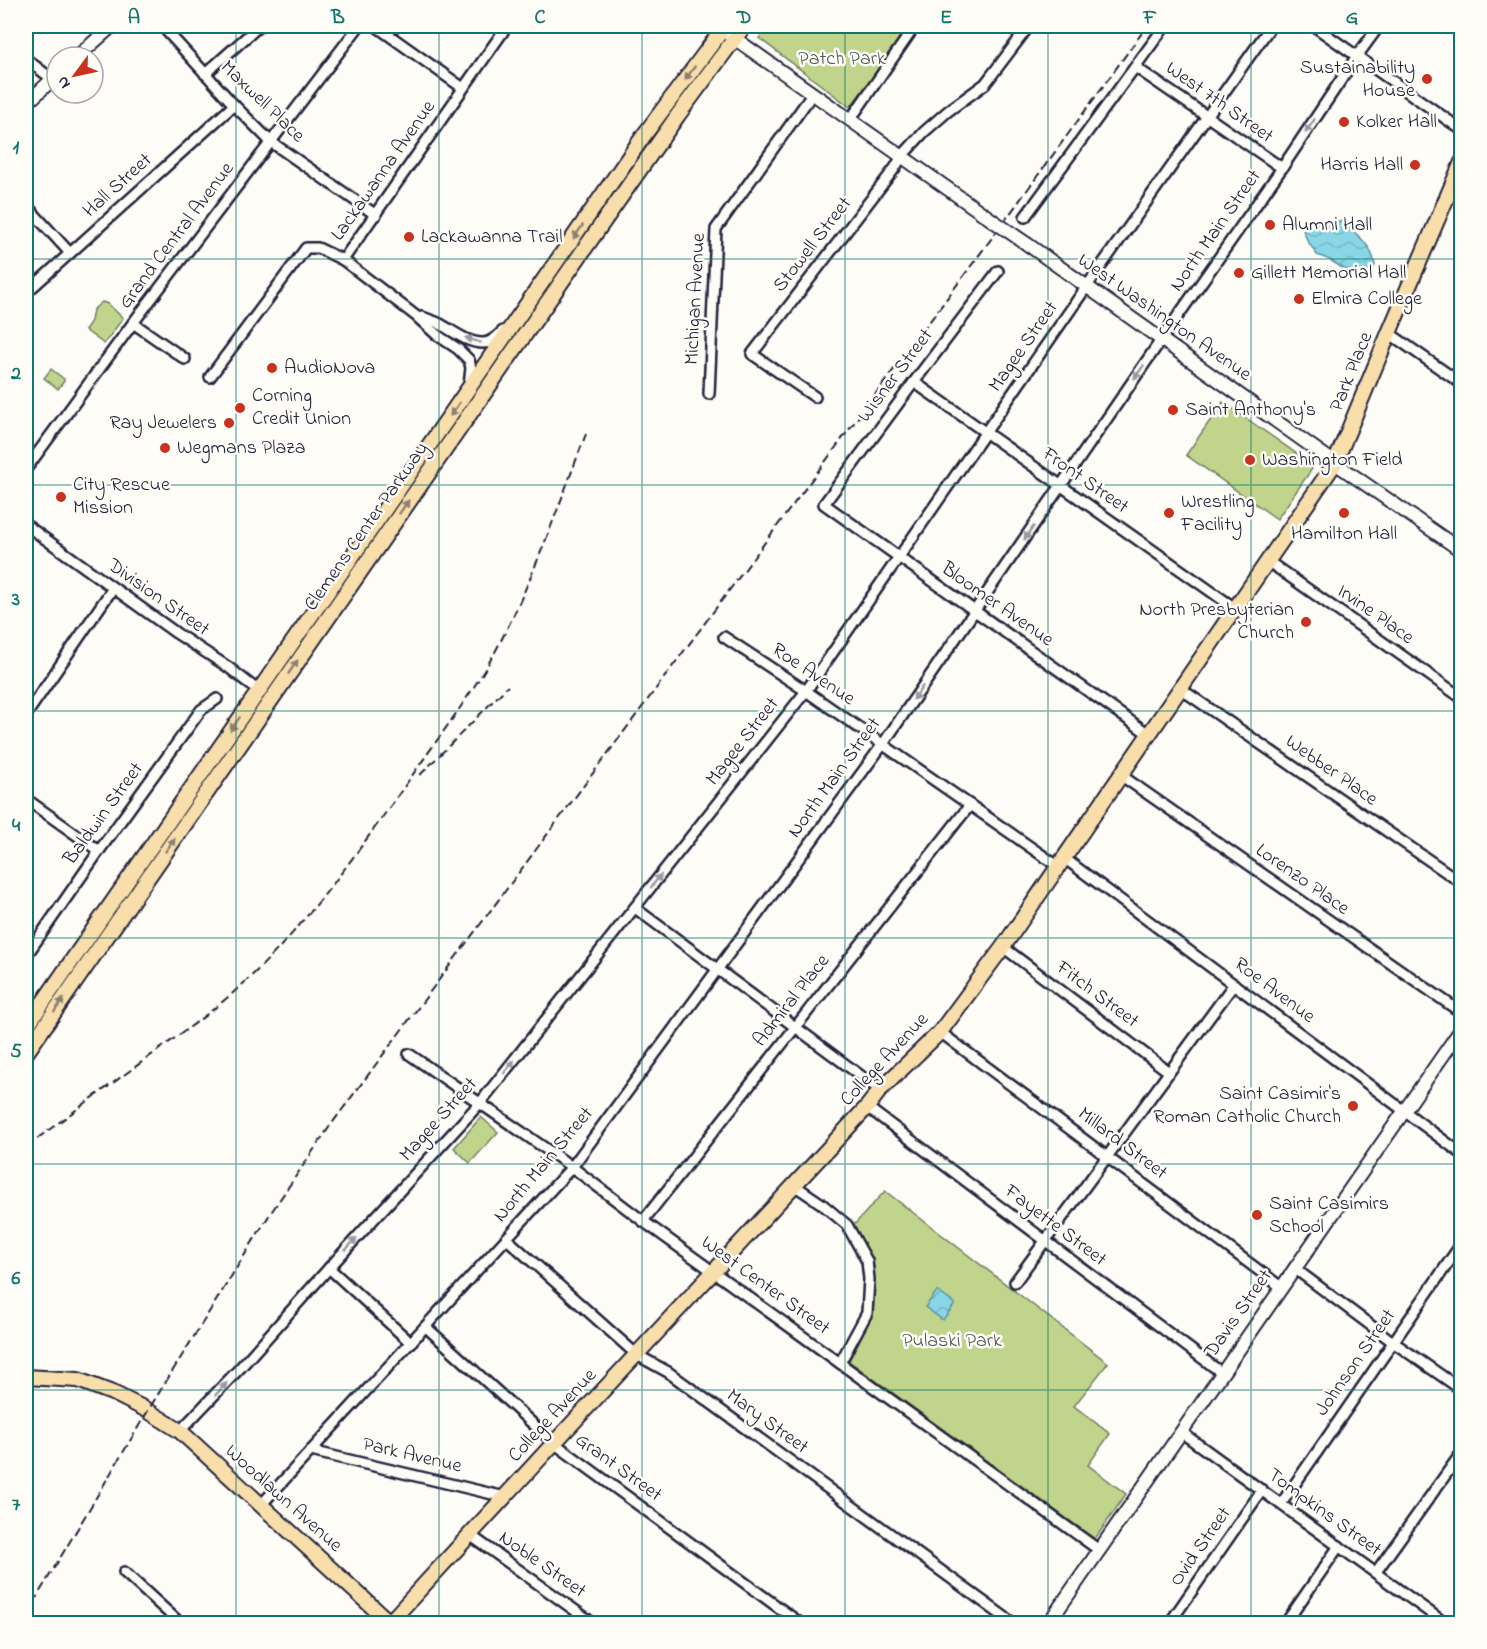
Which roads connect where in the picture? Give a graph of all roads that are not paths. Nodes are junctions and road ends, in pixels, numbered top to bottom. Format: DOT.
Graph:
graph roads {
  1 [pos="112,26"];
  2 [pos="162,26"];
  3 [pos="259,26"];
  4 [pos="359,26"];
  5 [pos="376,26"];
  6 [pos="507,26"];
  7 [pos="744,26"];
  8 [pos="915,26"];
  9 [pos="1029,26"];
  10 [pos="1165,26"];
  11 [pos="1271,26"];
  12 [pos="1314,26"];
  13 [pos="1379,26"];
  14 [pos="721,27"];
  15 [pos="734,38"];
  16 [pos="91,45"];
  17 [pos="1357,57"];
  18 [pos="26,59"];
  19 [pos="1135,67"];
  20 [pos="45,71"];
  21 [pos="205,74"];
  22 [pos="45,86"];
  23 [pos="463,88"];
  24 [pos="813,93"];
  25 [pos="26,104"];
  26 [pos="234,105"];
  27 [pos="1207,117"];
  28 [pos="850,120"];
  29 [pos="1461,130"];
  30 [pos="271,142"];
  31 [pos="902,156"];
  32 [pos="1461,162"];
  33 [pos="1282,168"];
  34 [pos="26,205"];
  35 [pos="376,214"];
  36 [pos="1024,217"];
  37 [pos="70,253"];
  38 [pos="343,260"];
  39 [pos="998,271"];
  40 [pos="1087,286"];
  41 [pos="26,293"];
  42 [pos="520,315"];
  43 [pos="416,316"];
  44 [pos="133,323"];
  45 [pos="1389,333"];
  46 [pos="1161,340"];
  47 [pos="185,359"];
  48 [pos="210,376"];
  49 [pos="914,382"];
  50 [pos="1461,384"];
  51 [pos="468,390"];
  52 [pos="709,394"];
  53 [pos="814,397"];
  54 [pos="986,433"];
  55 [pos="1335,463"];
  56 [pos="26,469"];
  57 [pos="1061,486"];
  58 [pos="824,504"];
  59 [pos="26,525"];
  60 [pos="1461,550"];
  61 [pos="899,558"];
  62 [pos="1269,562"];
  63 [pos="113,588"];
  64 [pos="1236,609"];
  65 [pos="975,610"];
  66 [pos="724,638"];
  67 [pos="1181,689"];
  68 [pos="806,692"];
  69 [pos="265,696"];
  70 [pos="1461,698"];
  71 [pos="217,699"];
  72 [pos="26,715"];
  73 [pos="1150,735"];
  74 [pos="883,744"];
  75 [pos="1122,776"];
  76 [pos="26,799"];
  77 [pos="970,805"];
  78 [pos="99,851"];
  79 [pos="1061,863"];
  80 [pos="1461,883"];
  81 [pos="634,908"];
  82 [pos="1003,947"];
  83 [pos="26,956"];
  84 [pos="717,969"];
  85 [pos="1234,984"];
  86 [pos="1461,1013"];
  87 [pos="26,1027"];
  88 [pos="795,1027"];
  89 [pos="1461,1028"];
  90 [pos="940,1032"];
  91 [pos="26,1053"];
  92 [pos="409,1053"];
  93 [pos="1169,1072"];
  94 [pos="880,1090"];
  95 [pos="480,1103"];
  96 [pos="867,1107"];
  97 [pos="1403,1110"];
  98 [pos="1461,1154"];
  99 [pos="1108,1156"];
  100 [pos="572,1167"];
  101 [pos="794,1185"];
  102 [pos="643,1221"];
  103 [pos="507,1239"];
  104 [pos="1045,1240"];
  105 [pos="1461,1243"];
  106 [pos="329,1268"];
  107 [pos="1294,1268"];
  108 [pos="714,1272"];
  109 [pos="1015,1282"];
  110 [pos="1281,1287"];
  111 [pos="426,1327"];
  112 [pos="1393,1342"];
  113 [pos="411,1343"];
  114 [pos="637,1354"];
  115 [pos="840,1363"];
  116 [pos="1222,1373"];
  117 [pos="26,1377"];
  118 [pos="1461,1390"];
  119 [pos="180,1431"];
  120 [pos="1181,1431"];
  121 [pos="554,1443"];
  122 [pos="311,1450"];
  123 [pos="1461,1452"];
  124 [pos="1262,1490"];
  125 [pos="505,1497"];
  126 [pos="1281,1504"];
  127 [pos="261,1505"];
  128 [pos="470,1535"];
  129 [pos="1339,1546"];
  130 [pos="1099,1550"];
  131 [pos="124,1572"];
  132 [pos="1376,1572"];
  133 [pos="181,1623"];
  134 [pos="390,1623"];
  135 [pos="594,1623"];
  136 [pos="801,1623"];
  137 [pos="1014,1623"];
  138 [pos="1048,1623"];
  139 [pos="1169,1623"];
  140 [pos="1285,1623"];
  141 [pos="1446,1623"];
  1 -- 16 [label="street"];
  2 -- 21 [label="street, Maxwell Place"];
  3 -- 21 [label="street"];
  4 -- 30 [label="street, Grand Central Avenue"];
  5 -- 23 [label="street"];
  6 -- 23 [label="street, Lackawanna Avenue"];
  7 -- 15 [label="main road, Clemens Center Parkway"];
  8 -- 28 [label="street"];
  9 -- 31 [label="street, Stowell Street"];
  10 -- 19 [label="street"];
  11 -- 27 [label="street, Magee Street"];
  12 -- 17 [label="street"];
  13 -- 17 [label="street, North Main Street"];
  14 -- 15 [label="street, West Washington Avenue"];
  14 -- 42 [label="main road, Clemens Center Parkway, one-way"];
  15 -- 24 [label="street, West Washington Avenue"];
  69 -- 15 [label="main road, Clemens Center Parkway, one-way"];
  17 -- 29 [label="street"];
  17 -- 33 [label="street, North Main Street, one-way"];
  18 -- 20 [label="street"];
  19 -- 27 [label="street, West 7th Street"];
  19 -- 36 [label="street"];
  21 -- 26 [label="street, Maxwell Place"];
  22 -- 25 [label="street"];
  23 -- 35 [label="street, Lackawanna Avenue"];
  24 -- 28 [label="street, West Washington Avenue"];
  24 -- 52 [label="street, Michigan Avenue"];
  26 -- 30 [label="street, Maxwell Place"];
  26 -- 37 [label="street, Hall Street"];
  27 -- 33 [label="street, West 7th Street"];
  27 -- 40 [label="street, Magee Street"];
  28 -- 31 [label="street, West Washington Avenue"];
  30 -- 35 [label="street, Maxwell Place"];
  30 -- 44 [label="street, Grand Central Avenue"];
  31 -- 40 [label="street, West Washington Avenue, bridge"];
  31 -- 53 [label="street, Stowell Street"];
  32 -- 45 [label="main road, Park Place"];
  33 -- 46 [label="street, North Main Street"];
  34 -- 37 [label="street"];
  35 -- 38 [label="street, Lackawanna Avenue"];
  37 -- 41 [label="street, Hall Street"];
  38 -- 43 [label="street"];
  38 -- 48 [label="street, Lackawanna Avenue"];
  39 -- 49 [label="street, Wisner Street"];
  40 -- 46 [label="street, West Washington Avenue"];
  40 -- 54 [label="street, Magee Street"];
  42 -- 43 [label="street, one-way"];
  42 -- 51 [label="main road, Clemens Center Parkway"];
  43 -- 51 [label="street"];
  44 -- 47 [label="street"];
  44 -- 56 [label="street, Grand Central Avenue"];
  45 -- 50 [label="street"];
  45 -- 55 [label="main road, Park Place"];
  46 -- 55 [label="street, West Washington Avenue"];
  46 -- 57 [label="street, North Main Street, one-way"];
  49 -- 54 [label="street, Front Street"];
  49 -- 58 [label="street, Wisner Street"];
  51 -- 69 [label="main road, Clemens Center Parkway, one-way"];
  54 -- 57 [label="street, Front Street"];
  54 -- 61 [label="street, Magee Street"];
  55 -- 60 [label="street, West Washington Avenue"];
  55 -- 62 [label="main road, College Avenue"];
  57 -- 64 [label="street, Front Street"];
  57 -- 65 [label="street, North Main Street, one-way"];
  58 -- 61 [label="street, Bloomer Avenue"];
  59 -- 63 [label="street, Division Street"];
  61 -- 65 [label="street, Bloomer Avenue"];
  61 -- 68 [label="street, Magee Street"];
  62 -- 64 [label="main road, College Avenue"];
  62 -- 70 [label="street, Irvine Place"];
  63 -- 69 [label="street, Division Street"];
  63 -- 72 [label="street"];
  64 -- 67 [label="main road, College Avenue"];
  65 -- 73 [label="street, Bloomer Avenue"];
  65 -- 74 [label="street, North Main Street, one-way"];
  66 -- 68 [label="street, Roe Avenue"];
  67 -- 73 [label="main road, College Avenue"];
  67 -- 80 [label="street, Webber Place"];
  68 -- 74 [label="street, Roe Avenue"];
  81 -- 68 [label="street, Magee Street, one-way"];
  69 -- 87 [label="main road, Clemens Center Parkway, one-way"];
  91 -- 69 [label="main road, Clemens Center Parkway, one-way"];
  71 -- 78 [label="street, Baldwin Street"];
  73 -- 75 [label="main road, College Avenue"];
  74 -- 77 [label="street, Roe Avenue"];
  74 -- 84 [label="street, North Main Street"];
  75 -- 79 [label="main road, College Avenue"];
  75 -- 86 [label="street, Lorenzo Place"];
  76 -- 78 [label="street"];
  77 -- 79 [label="street, Roe Avenue"];
  77 -- 88 [label="street, Admiral Place"];
  78 -- 83 [label="street, Baldwin Street"];
  79 -- 82 [label="main road, College Avenue"];
  79 -- 85 [label="street, Roe Avenue"];
  81 -- 84 [label="street"];
  95 -- 81 [label="street, Magee Street, one-way"];
  82 -- 90 [label="main road, College Avenue"];
  82 -- 93 [label="street, Fitch Street"];
  84 -- 88 [label="street"];
  84 -- 100 [label="street, North Main Street"];
  85 -- 93 [label="street"];
  85 -- 97 [label="street, Roe Avenue"];
  88 -- 94 [label="street"];
  88 -- 102 [label="street, Admiral Place"];
  89 -- 97 [label="street, Davis Street"];
  90 -- 94 [label="main road, College Avenue"];
  90 -- 99 [label="street, Millard Street"];
  92 -- 95 [label="street, West Center Street"];
  93 -- 99 [label="street"];
  94 -- 96 [label="main road, College Avenue"];
  95 -- 100 [label="street, West Center Street"];
  106 -- 95 [label="street, Magee Street, one-way"];
  96 -- 101 [label="main road, College Avenue"];
  96 -- 104 [label="street, Fayette Street"];
  97 -- 98 [label="street, Roe Avenue"];
  97 -- 107 [label="street, Davis Street"];
  99 -- 104 [label="street"];
  99 -- 110 [label="street, Millard Street"];
  100 -- 102 [label="street, West Center Street"];
  100 -- 103 [label="street, North Main Street"];
  101 -- 108 [label="main road, College Avenue"];
  101 -- 115 [label="street"];
  102 -- 108 [label="street, West Center Street"];
  103 -- 111 [label="street, North Main Street"];
  103 -- 114 [label="street, Mary Street"];
  104 -- 109 [label="street"];
  104 -- 116 [label="street, Fayette Street"];
  105 -- 112 [label="street, Johnson Street"];
  106 -- 113 [label="street"];
  119 -- 106 [label="street, Magee Street, one-way"];
  107 -- 110 [label="street, Davis Street"];
  107 -- 112 [label="street"];
  108 -- 114 [label="main road, College Avenue"];
  108 -- 115 [label="street, West Center Street"];
  110 -- 116 [label="street, Davis Street"];
  111 -- 113 [label="street, North Main Street"];
  111 -- 121 [label="street, Grant Street"];
  112 -- 118 [label="street"];
  112 -- 126 [label="street, Johnson Street"];
  113 -- 122 [label="street, North Main Street"];
  114 -- 121 [label="main road, College Avenue"];
  114 -- 137 [label="street, Mary Street"];
  115 -- 130 [label="street, West Center Street"];
  116 -- 120 [label="street, Davis Street"];
  117 -- 119 [label="main road, Woodlawn Avenue"];
  119 -- 127 [label="main road, Woodlawn Avenue"];
  120 -- 124 [label="street, Tompkins Street"];
  120 -- 130 [label="street, Davis Street"];
  121 -- 125 [label="main road, College Avenue"];
  121 -- 136 [label="street, Grant Street"];
  122 -- 125 [label="street, Park Avenue"];
  122 -- 127 [label="street, North Main Street"];
  123 -- 132 [label="street"];
  124 -- 126 [label="street, Tompkins Street"];
  124 -- 139 [label="street, Ovid Street"];
  125 -- 128 [label="main road, College Avenue"];
  126 -- 129 [label="street, Tompkins Street"];
  127 -- 134 [label="main road, Woodlawn Avenue"];
  128 -- 134 [label="main road, College Avenue"];
  128 -- 135 [label="street, Noble Street"];
  129 -- 132 [label="street, Tompkins Street"];
  129 -- 140 [label="street"];
  130 -- 138 [label="street, Davis Street"];
  131 -- 133 [label="street"];
  132 -- 141 [label="street, Tompkins Street"];
}
